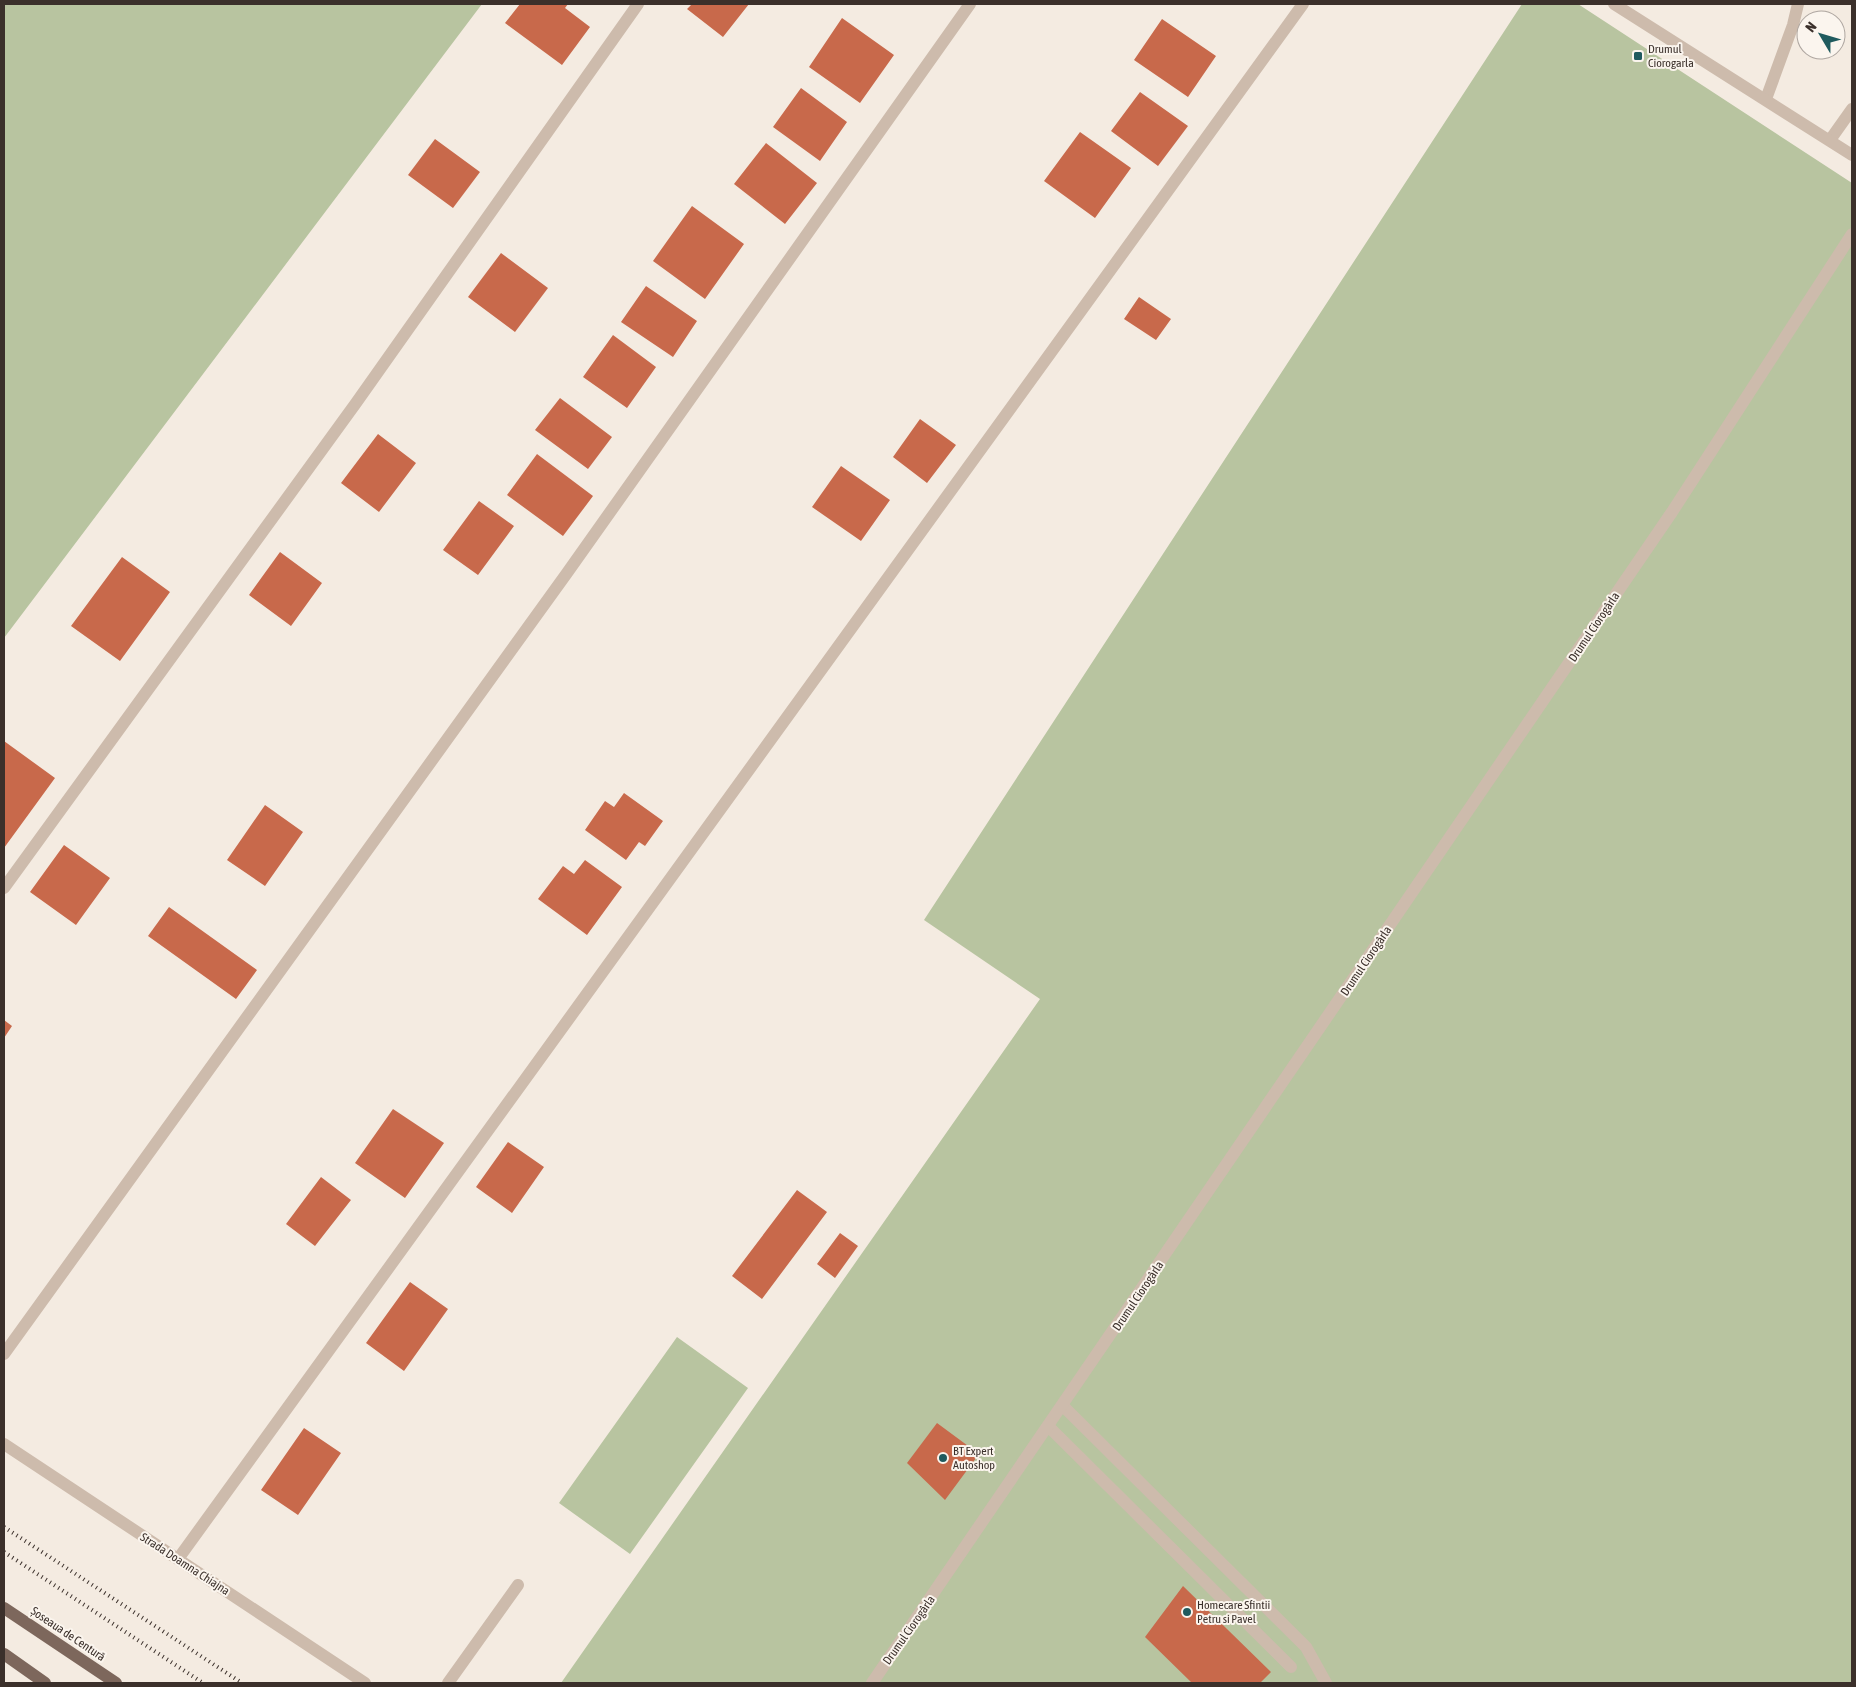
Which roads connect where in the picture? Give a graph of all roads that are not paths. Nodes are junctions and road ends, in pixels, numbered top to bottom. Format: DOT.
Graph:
graph roads {
  1 [pos="638,4"];
  2 [pos="970,4"];
  3 [pos="1303,4"];
  4 [pos="1614,4"];
  5 [pos="1798,4"];
  6 [pos="1766,99"];
  7 [pos="1852,108"];
  8 [pos="1830,140"];
  9 [pos="1852,155"];
  10 [pos="1852,234"];
  11 [pos="4,888"];
  12 [pos="4,1354"];
  13 [pos="1063,1406"];
  14 [pos="1049,1427"];
  15 [pos="4,1444"];
  16 [pos="178,1559"];
  17 [pos="518,1584"];
  18 [pos="4,1608"];
  19 [pos="4,1654"];
  20 [pos="1291,1667"];
  21 [pos="46,1683"];
  22 [pos="116,1683"];
  23 [pos="366,1683"];
  24 [pos="448,1683"];
  25 [pos="872,1683"];
  26 [pos="1326,1683"];
  1 -- 11 [label="street"];
  2 -- 12 [label="street"];
  3 -- 16 [label="street"];
  4 -- 6 [label="street"];
  5 -- 6 [label="street"];
  6 -- 8 [label="street"];
  7 -- 8 [label="street"];
  8 -- 9 [label="street"];
  10 -- 13 [label="street, Drumul Ciorogârla"];
  13 -- 14 [label="street, Drumul Ciorogârla"];
  13 -- 26 [label="street"];
  14 -- 20 [label="street"];
  14 -- 25 [label="street, Drumul Ciorogârla"];
  15 -- 16 [label="street, Strada Doamna Chiajna"];
  16 -- 23 [label="street, Strada Doamna Chiajna"];
  17 -- 24 [label="street"];
  18 -- 22 [label="main road, Șoseaua de Centură"];
  19 -- 21 [label="main road"];
}
